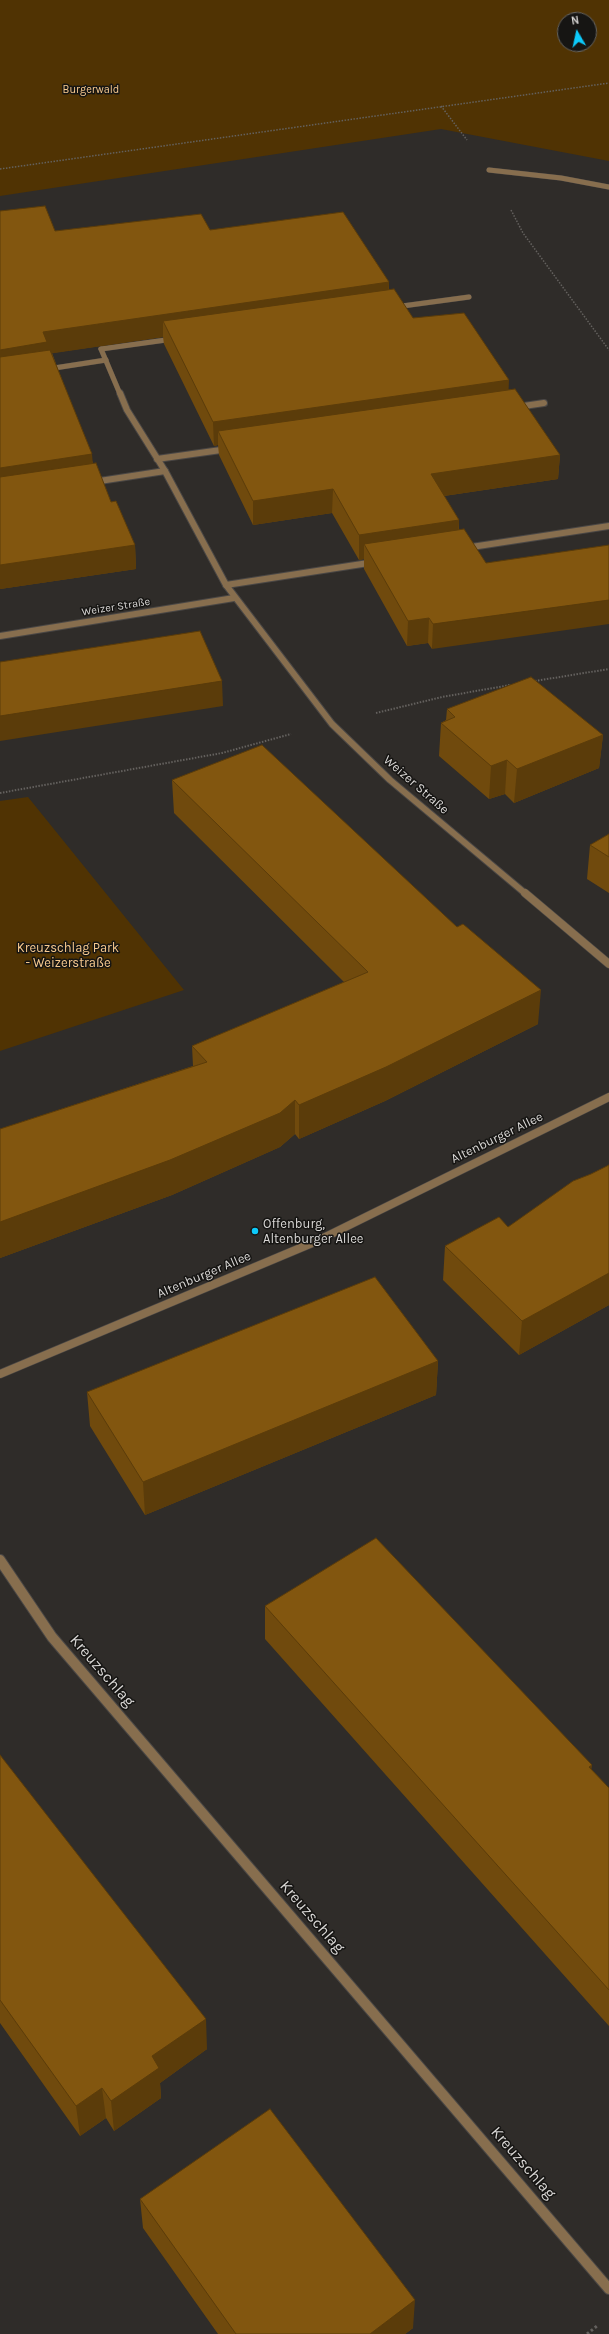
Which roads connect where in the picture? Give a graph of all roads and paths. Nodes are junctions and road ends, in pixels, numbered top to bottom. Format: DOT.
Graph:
graph roads {
  1 [pos="609,83"];
  2 [pos="441,106"];
  3 [pos="0,168"];
  4 [pos="488,170"];
  5 [pos="609,187"];
  6 [pos="469,297"];
  7 [pos="391,308"];
  8 [pos="179,338"];
  9 [pos="609,350"];
  10 [pos="106,360"];
  11 [pos="38,370"];
  12 [pos="544,403"];
  13 [pos="512,407"];
  14 [pos="236,448"];
  15 [pos="157,459"];
  16 [pos="165,471"];
  17 [pos="86,483"];
  18 [pos="609,526"];
  19 [pos="460,549"];
  20 [pos="382,561"];
  21 [pos="226,584"];
  22 [pos="234,598"];
  23 [pos="0,636"];
  24 [pos="609,964"];
  25 [pos="609,1097"];
  26 [pos="0,1374"];
  27 [pos="0,1560"];
  28 [pos="609,2289"];
  1 -- 2 [label="path"];
  2 -- 3 [label="path"];
  2 -- 4 [label="path"];
  4 -- 5 [label="street"];
  4 -- 9 [label="path"];
  6 -- 7 [label="street"];
  8 -- 10 [label="street, Weizer Straße"];
  10 -- 11 [label="street"];
  10 -- 15 [label="street, Weizer Straße"];
  12 -- 13 [label="street"];
  14 -- 15 [label="street"];
  15 -- 16 [label="street, Weizer Straße"];
  16 -- 17 [label="street"];
  16 -- 21 [label="street, Weizer Straße"];
  18 -- 19 [label="street"];
  20 -- 21 [label="street"];
  21 -- 22 [label="street, Weizer Straße"];
  22 -- 23 [label="street, Weizer Straße"];
  22 -- 24 [label="street, Weizer Straße"];
  25 -- 26 [label="street, Altenburger Allee"];
  27 -- 28 [label="street, Kreuzschlag"];
}
